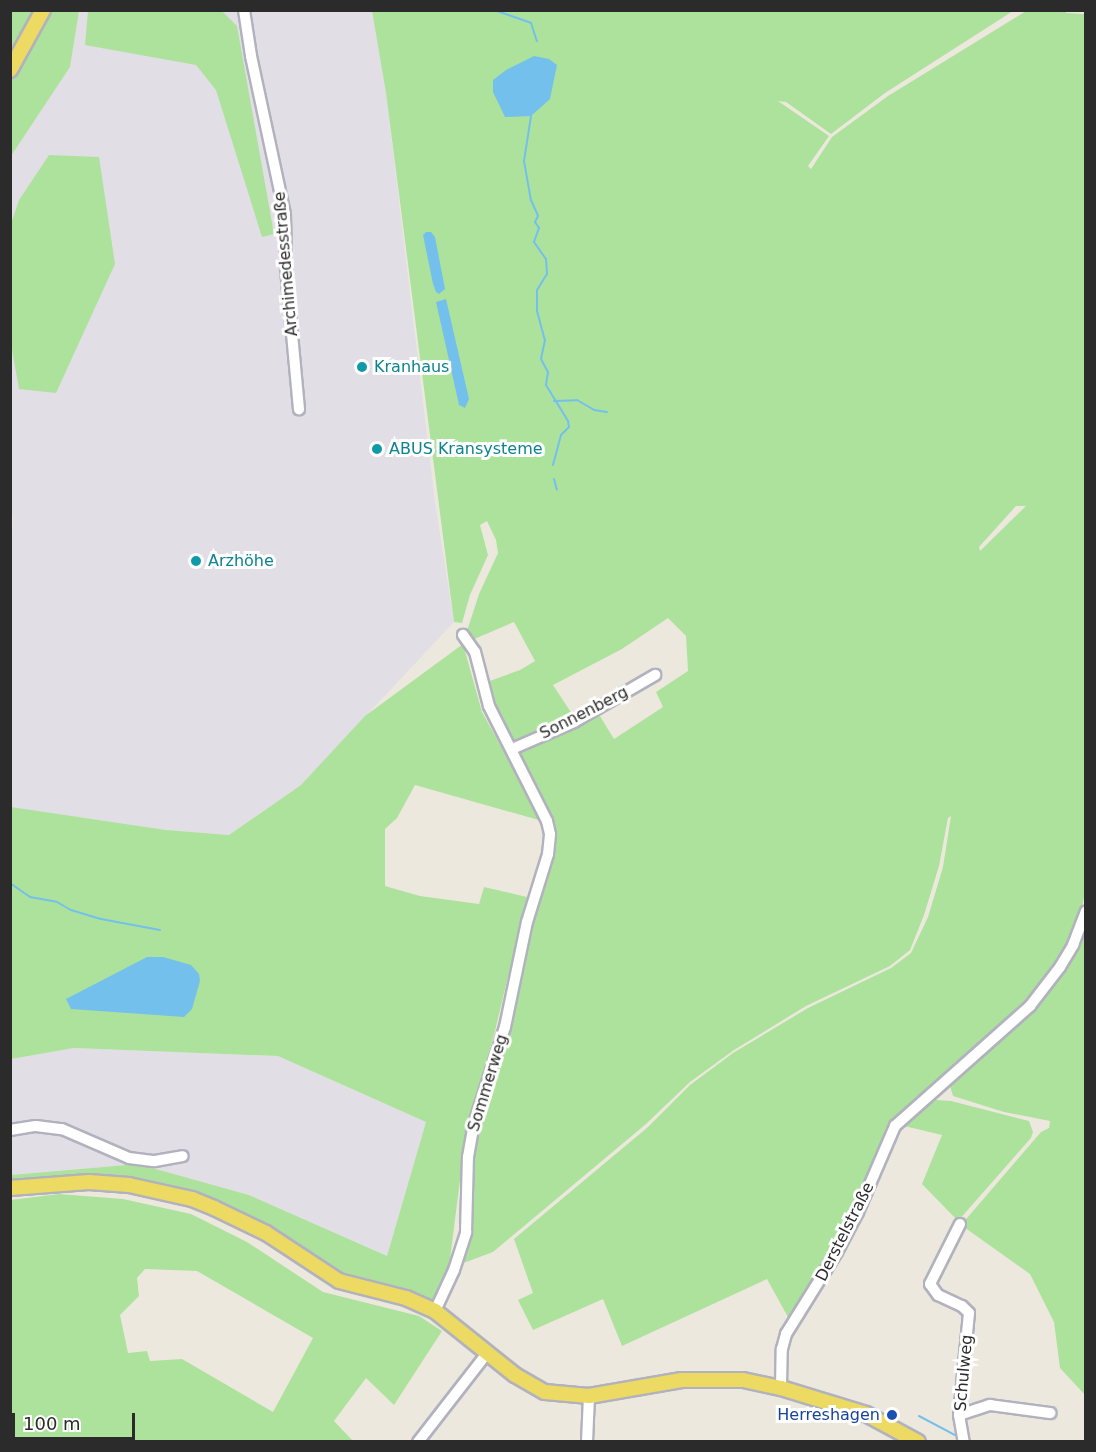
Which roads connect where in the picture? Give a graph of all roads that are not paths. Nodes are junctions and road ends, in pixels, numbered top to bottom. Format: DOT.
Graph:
graph roads {
  1 [pos="43,10"];
  2 [pos="244,13"];
  3 [pos="10,69"];
  4 [pos="299,409"];
  5 [pos="463,634"];
  6 [pos="655,675"];
  7 [pos="512,749"];
  8 [pos="1086,911"];
  9 [pos="10,1130"];
  10 [pos="183,1156"];
  11 [pos="10,1188"];
  12 [pos="960,1224"];
  13 [pos="435,1311"];
  14 [pos="488,1352"];
  15 [pos="781,1388"];
  16 [pos="589,1396"];
  17 [pos="1050,1413"];
  18 [pos="959,1415"];
  19 [pos="418,1442"];
  20 [pos="587,1442"];
  21 [pos="918,1442"];
  22 [pos="964,1442"];
  1 -- 3 [label="main road"];
  2 -- 4 [label="street, Archimedesstraße"];
  5 -- 7 [label="street"];
  6 -- 7 [label="street, Sonnenberg"];
  7 -- 13 [label="street, Sommerweg"];
  8 -- 15 [label="street, Derstelstraße"];
  9 -- 10 [label="street"];
  11 -- 13 [label="main road"];
  12 -- 18 [label="street, Schulweg"];
  13 -- 14 [label="main road"];
  14 -- 16 [label="main road"];
  14 -- 19 [label="street"];
  15 -- 16 [label="main road"];
  15 -- 21 [label="main road"];
  16 -- 20 [label="street"];
  17 -- 18 [label="street"];
  18 -- 22 [label="street, Schulweg"];
}
